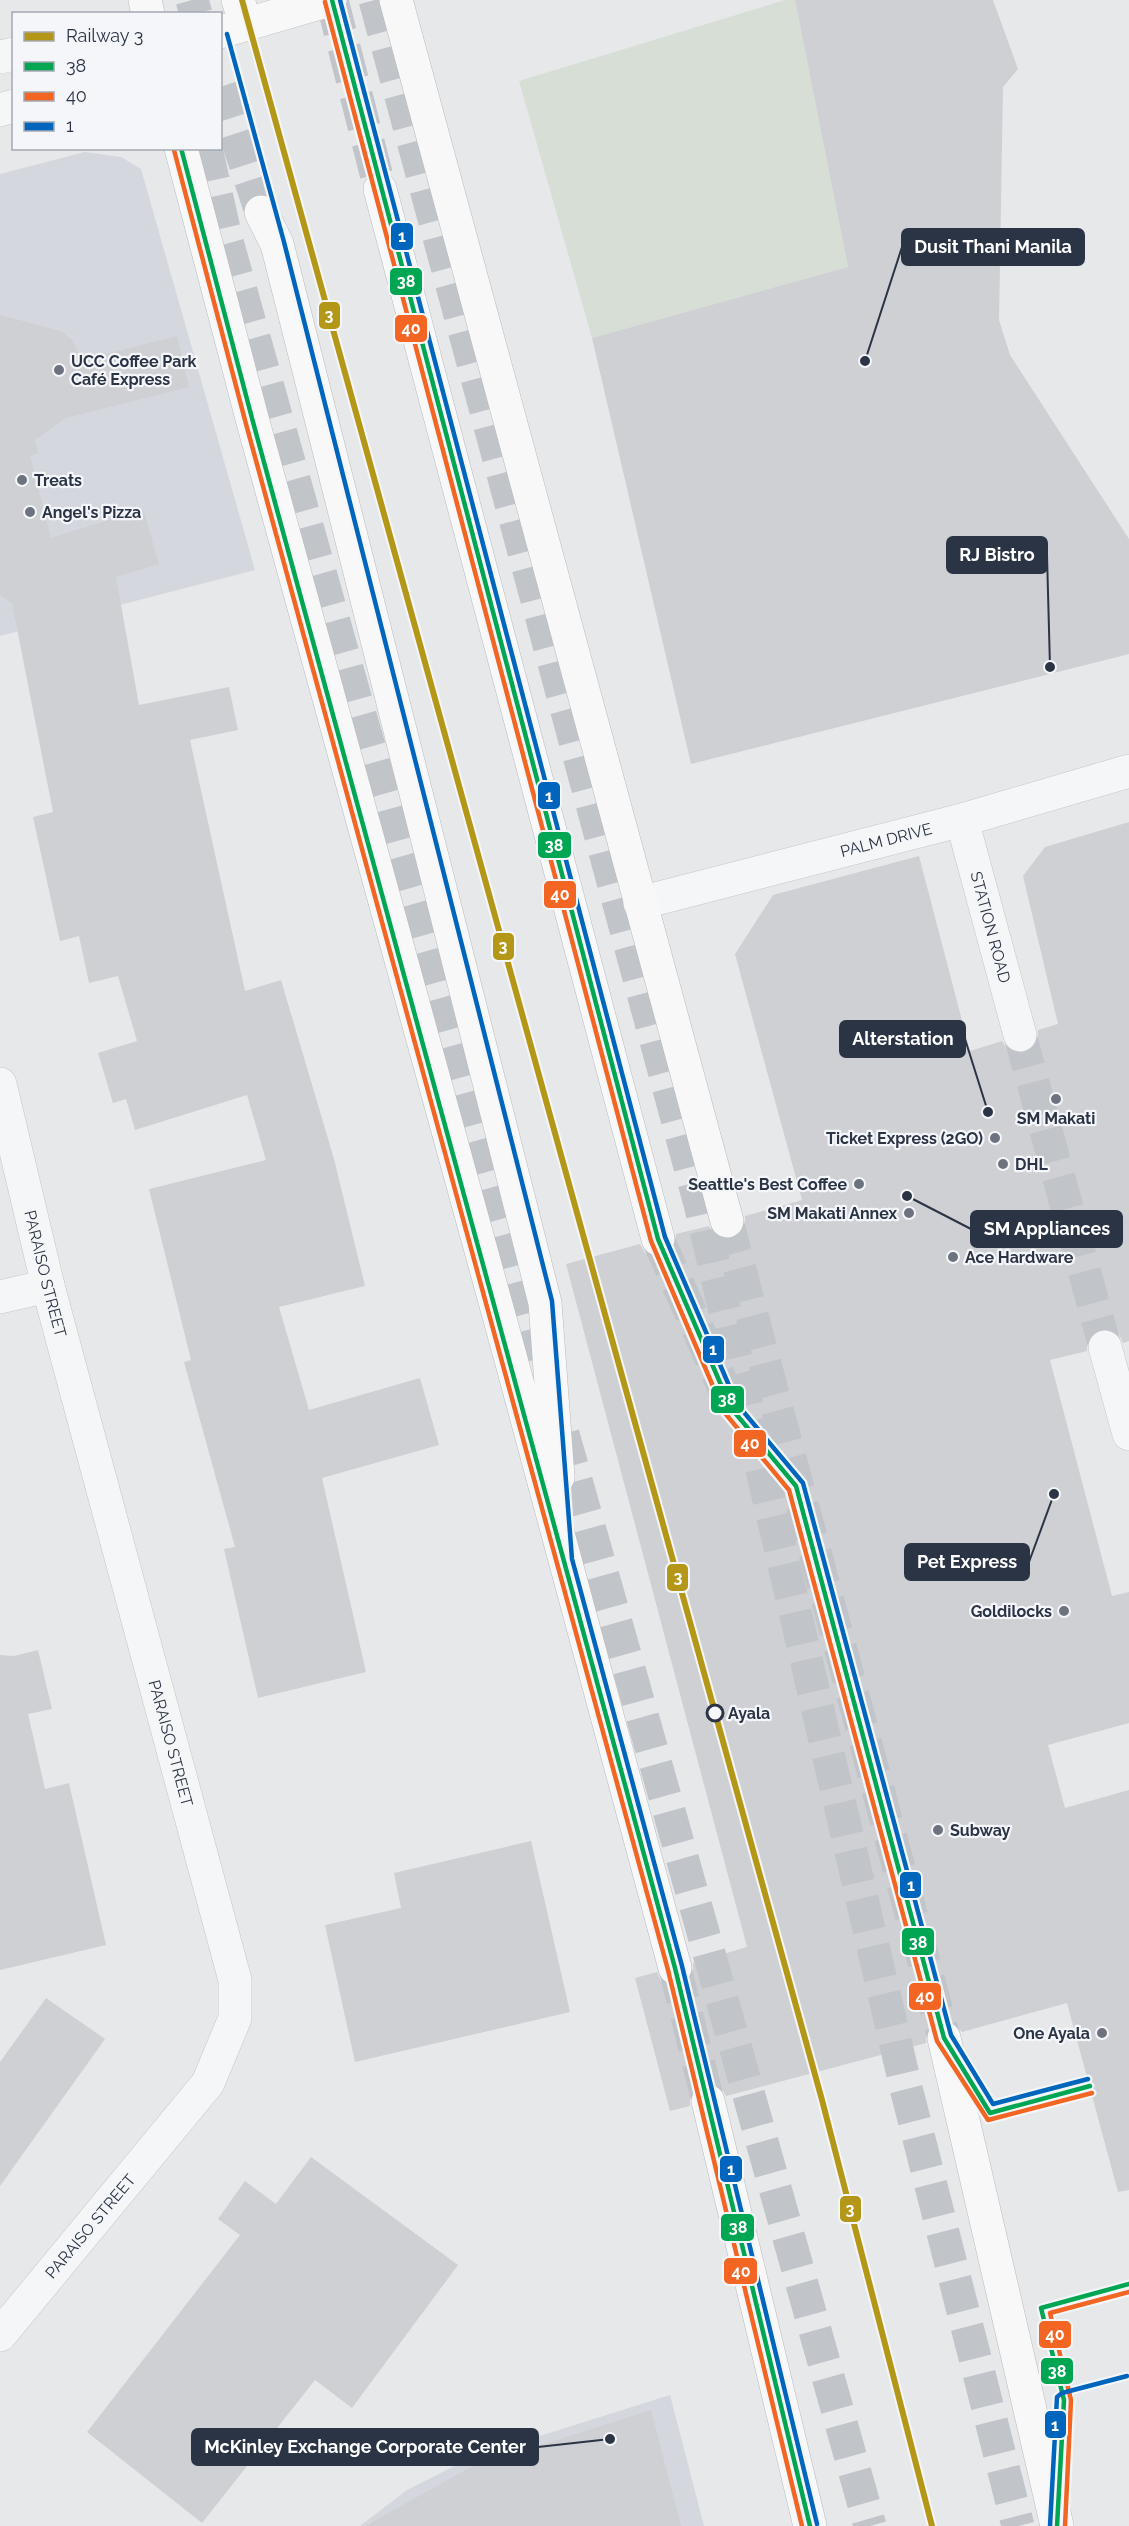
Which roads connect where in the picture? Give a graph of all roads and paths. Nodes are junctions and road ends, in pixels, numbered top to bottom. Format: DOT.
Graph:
graph roads {
  1 [pos="330,0"];
  2 [pos="396,0"];
  3 [pos="235,19"];
  4 [pos="182,150"];
  5 [pos="380,189"];
  6 [pos="261,212"];
  7 [pos="1129,771"];
  8 [pos="962,820"];
  9 [pos="639,903"];
  10 [pos="1020,1035"];
  11 [pos="0,1084"];
  12 [pos="727,1221"];
  13 [pos="658,1239"];
  14 [pos="48,1286"];
  15 [pos="0,1297"];
  16 [pos="1105,1347"];
  17 [pos="1129,1434"];
  18 [pos="565,1560"];
  19 [pos="675,1968"];
  20 [pos="944,2038"];
  21 [pos="708,2101"];
  22 [pos="0,2335"];
  23 [pos="810,2526"];
  24 [pos="1057,2526"];
  1 -- 3 [label="main road"];
  2 -- 9 [label="main road"];
  4 -- 18 [label="main road"];
  5 -- 13 [label="main road"];
  6 -- 18 [label="main road"];
  7 -- 8 [label="street, PALM DRIVE"];
  8 -- 9 [label="street, PALM DRIVE"];
  8 -- 10 [label="street, STATION ROAD"];
  9 -- 12 [label="main road"];
  11 -- 14 [label="street, PARAISO STREET"];
  14 -- 15 [label="street"];
  14 -- 22 [label="street, PARAISO STREET"];
  16 -- 17 [label="street"];
  18 -- 19 [label="main road"];
  20 -- 24 [label="main road"];
  21 -- 23 [label="main road"];
}
